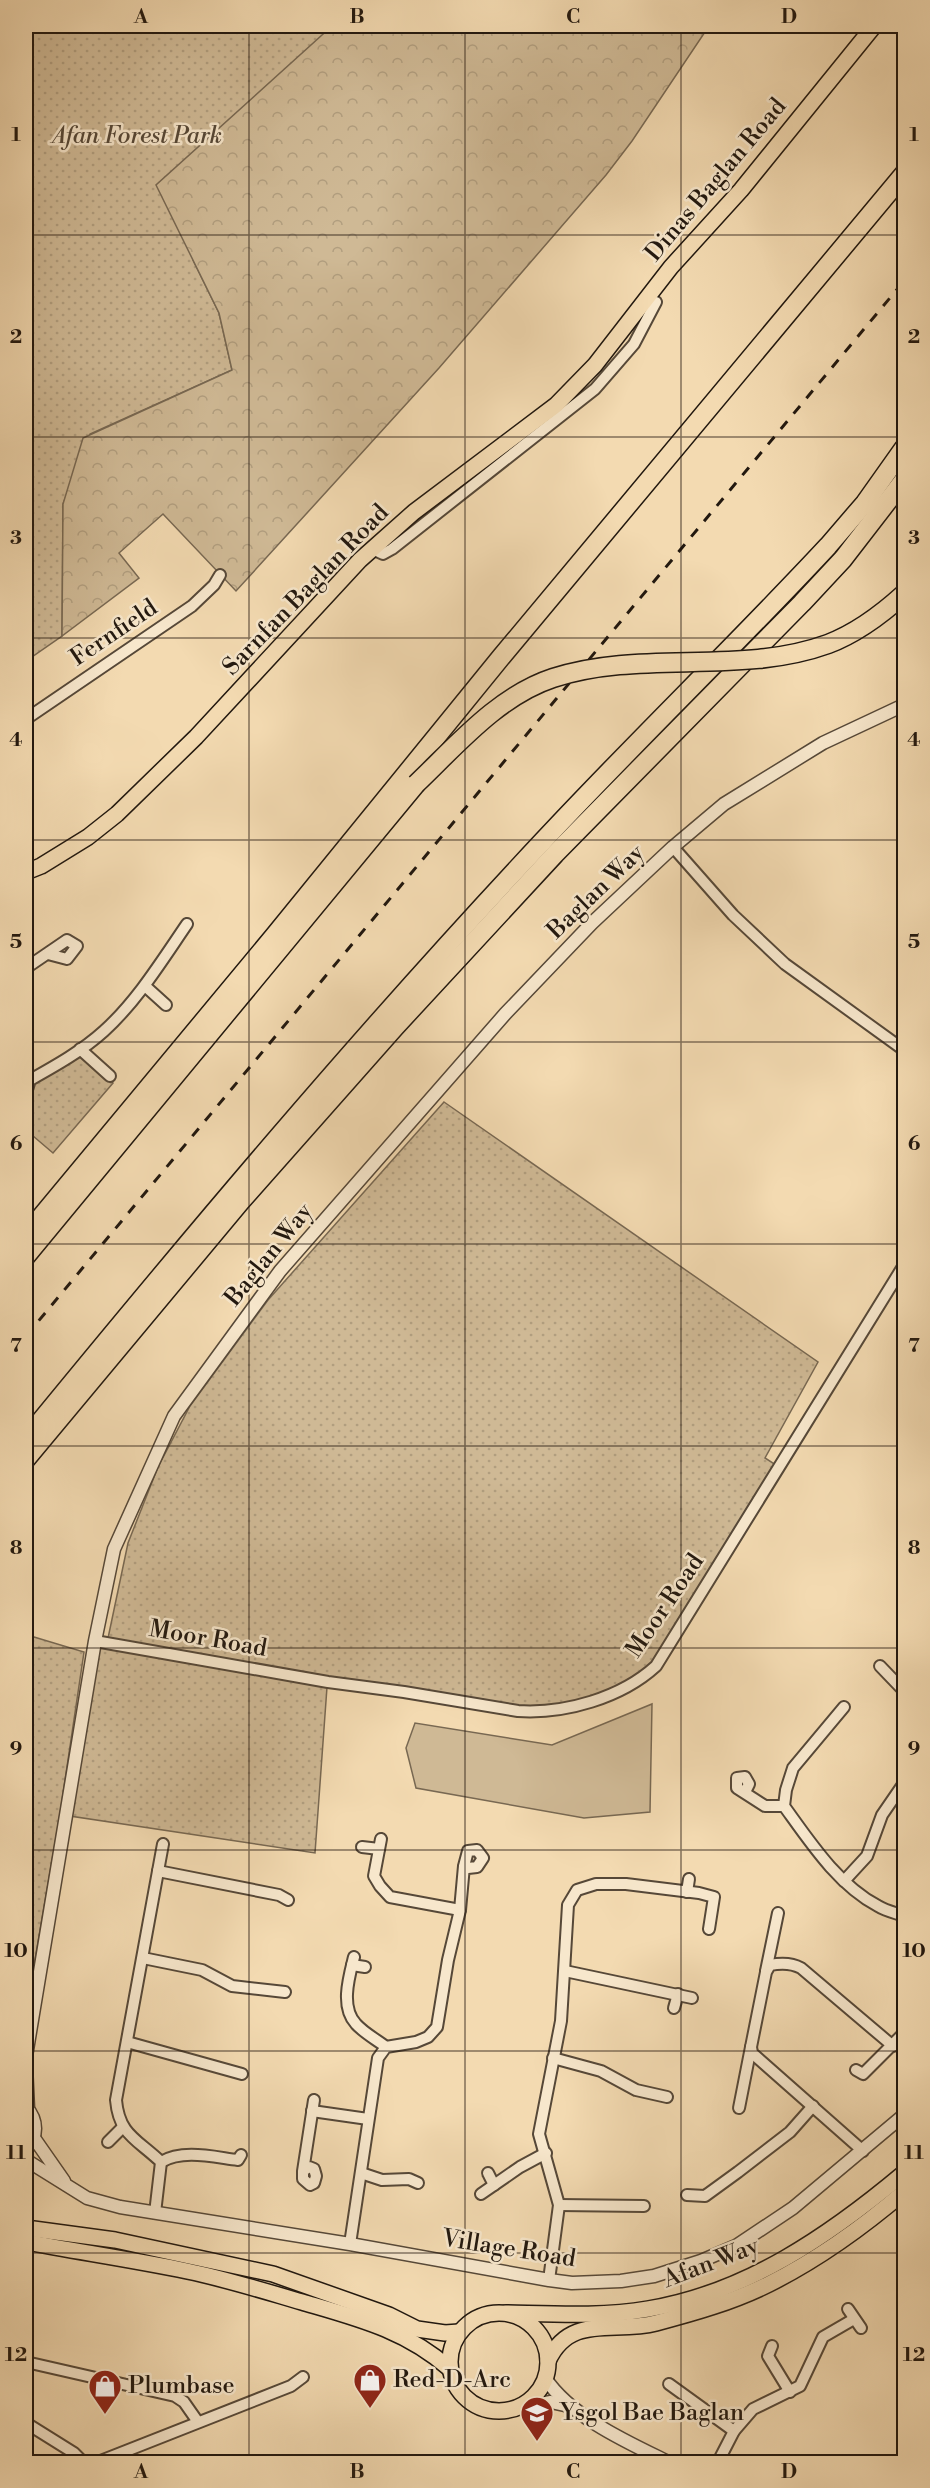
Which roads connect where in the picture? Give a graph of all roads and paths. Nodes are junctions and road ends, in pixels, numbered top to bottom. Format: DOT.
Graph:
graph roads {
  1 [pos="874,26"];
  2 [pos="904,174"];
  3 [pos="656,302"];
  4 [pos="594,365"];
  5 [pos="904,448"];
  6 [pos="904,480"];
  7 [pos="372,549"];
  8 [pos="220,575"];
  9 [pos="904,594"];
  10 [pos="904,705"];
  11 [pos="26,719"];
  12 [pos="673,847"];
  13 [pos="26,872"];
  14 [pos="187,924"];
  15 [pos="48,954"];
  16 [pos="26,968"];
  17 [pos="145,986"];
  18 [pos="166,1005"];
  19 [pos="80,1048"];
  20 [pos="904,1050"];
  21 [pos="110,1076"];
  22 [pos="26,1093"];
  23 [pos="26,1235"];
  24 [pos="26,1256"];
  25 [pos="904,1265"];
  26 [pos="26,1439"];
  27 [pos="26,1459"];
  28 [pos="95,1641"];
  29 [pos="880,1666"];
  30 [pos="904,1691"];
  31 [pos="843,1707"];
  32 [pos="904,1783"];
  33 [pos="745,1792"];
  34 [pos="784,1806"];
  35 [pos="164,1844"];
  36 [pos="362,1847"];
  37 [pos="464,1866"];
  38 [pos="158,1871"];
  39 [pos="689,1879"];
  40 [pos="844,1881"];
  41 [pos="687,1892"];
  42 [pos="288,1900"];
  43 [pos="460,1910"];
  44 [pos="778,1913"];
  45 [pos="904,1916"];
  46 [pos="709,1929"];
  47 [pos="143,1958"];
  48 [pos="365,1967"];
  49 [pos="565,1971"];
  50 [pos="766,1972"];
  51 [pos="285,1992"];
  52 [pos="678,1994"];
  53 [pos="692,1998"];
  54 [pos="674,2008"];
  55 [pos="904,2033"];
  56 [pos="127,2042"];
  57 [pos="892,2046"];
  58 [pos="386,2047"];
  59 [pos="751,2047"];
  60 [pos="26,2056"];
  61 [pos="553,2058"];
  62 [pos="26,2066"];
  63 [pos="856,2070"];
  64 [pos="242,2074"];
  65 [pos="667,2097"];
  66 [pos="813,2106"];
  67 [pos="27,2108"];
  68 [pos="739,2108"];
  69 [pos="904,2115"];
  70 [pos="368,2118"];
  71 [pos="123,2128"];
  72 [pos="34,2138"];
  73 [pos="108,2142"];
  74 [pos="26,2150"];
  75 [pos="863,2151"];
  76 [pos="546,2153"];
  77 [pos="242,2155"];
  78 [pos="26,2160"];
  79 [pos="161,2162"];
  80 [pos="303,2171"];
  81 [pos="361,2173"];
  82 [pos="488,2173"];
  83 [pos="904,2174"];
  84 [pos="418,2183"];
  85 [pos="66,2185"];
  86 [pos="494,2185"];
  87 [pos="904,2192"];
  88 [pos="481,2194"];
  89 [pos="687,2195"];
  90 [pos="559,2205"];
  91 [pos="645,2206"];
  92 [pos="155,2213"];
  93 [pos="26,2228"];
  94 [pos="26,2242"];
  95 [pos="350,2244"];
  96 [pos="549,2280"];
  97 [pos="848,2309"];
  98 [pos="506,2313"];
  99 [pos="459,2332"];
  100 [pos="772,2346"];
  101 [pos="548,2361"];
  102 [pos="26,2362"];
  103 [pos="450,2369"];
  104 [pos="303,2377"];
  105 [pos="545,2378"];
  106 [pos="669,2384"];
  107 [pos="790,2392"];
  108 [pos="571,2406"];
  109 [pos="513,2409"];
  110 [pos="198,2422"];
  111 [pos="26,2423"];
  112 [pos="734,2431"];
  113 [pos="83,2463"];
  114 [pos="98,2463"];
  115 [pos="668,2463"];
  116 [pos="718,2463"];
  1 -- 4 [label="main road, Dinas Baglan Road"];
  2 -- 23 [label="highway"];
  3 -- 7 [label="street, Dinas Baglan Road"];
  4 -- 7 [label="main road, Sarnfan Baglan Road"];
  5 -- 26 [label="highway"];
  6 -- 27 [label="highway"];
  7 -- 13 [label="main road, Sarnfan Baglan Road"];
  8 -- 11 [label="street, Fernfield"];
  9 -- 24 [label="highway, bridge"];
  10 -- 12 [label="street, Baglan Way"];
  12 -- 20 [label="street"];
  12 -- 28 [label="street, Baglan Way"];
  14 -- 17 [label="street"];
  15 -- 16 [label="street"];
  17 -- 18 [label="street"];
  17 -- 19 [label="street"];
  19 -- 21 [label="street"];
  19 -- 22 [label="street"];
  25 -- 28 [label="street, Moor Road"];
  28 -- 60 [label="street, Baglan Way"];
  29 -- 30 [label="street"];
  31 -- 34 [label="street"];
  32 -- 40 [label="street"];
  33 -- 34 [label="street"];
  34 -- 40 [label="street"];
  35 -- 38 [label="street"];
  36 -- 43 [label="street"];
  37 -- 43 [label="street"];
  38 -- 42 [label="street"];
  38 -- 47 [label="street"];
  39 -- 41 [label="street"];
  40 -- 45 [label="street"];
  41 -- 46 [label="street"];
  41 -- 49 [label="street"];
  43 -- 58 [label="street"];
  44 -- 50 [label="street"];
  47 -- 51 [label="street"];
  47 -- 56 [label="street"];
  48 -- 58 [label="street"];
  49 -- 52 [label="street"];
  49 -- 61 [label="street"];
  50 -- 57 [label="street"];
  50 -- 59 [label="street"];
  52 -- 53 [label="street"];
  52 -- 54 [label="street"];
  55 -- 57 [label="street"];
  56 -- 64 [label="street"];
  56 -- 71 [label="street"];
  57 -- 63 [label="street"];
  58 -- 70 [label="street"];
  59 -- 66 [label="street"];
  59 -- 68 [label="street"];
  61 -- 65 [label="street"];
  61 -- 76 [label="street"];
  62 -- 67 [label="street"];
  66 -- 75 [label="street"];
  66 -- 89 [label="street"];
  67 -- 72 [label="street"];
  69 -- 75 [label="street, Village Road"];
  70 -- 80 [label="street"];
  70 -- 81 [label="street"];
  71 -- 73 [label="street"];
  71 -- 79 [label="street"];
  72 -- 74 [label="street"];
  72 -- 85 [label="street, Village Road"];
  75 -- 96 [label="street, Village Road"];
  76 -- 86 [label="street"];
  76 -- 90 [label="street"];
  77 -- 79 [label="street"];
  78 -- 85 [label="street, Village Road"];
  79 -- 92 [label="street"];
  81 -- 84 [label="street"];
  81 -- 95 [label="street"];
  82 -- 86 [label="street"];
  83 -- 98 [label="main road, Afan Way"];
  85 -- 92 [label="street, Village Road"];
  86 -- 88 [label="street"];
  87 -- 101 [label="main road, Afan Way"];
  90 -- 91 [label="street"];
  90 -- 96 [label="street"];
  92 -- 95 [label="street, Village Road"];
  93 -- 99 [label="main road"];
  94 -- 103 [label="main road"];
  95 -- 96 [label="street, Village Road"];
  97 -- 107 [label="street"];
  98 -- 99 [label="main road"];
  98 -- 101 [label="main road"];
  99 -- 103 [label="main road"];
  100 -- 107 [label="street"];
  101 -- 105 [label="main road"];
  102 -- 110 [label="street"];
  103 -- 109 [label="main road"];
  104 -- 110 [label="street"];
  105 -- 108 [label="street"];
  105 -- 109 [label="main road"];
  106 -- 112 [label="street"];
  107 -- 112 [label="street"];
  108 -- 109 [label="street"];
  108 -- 115 [label="street"];
  110 -- 114 [label="street"];
  111 -- 113 [label="street"];
  112 -- 116 [label="street"];
}
